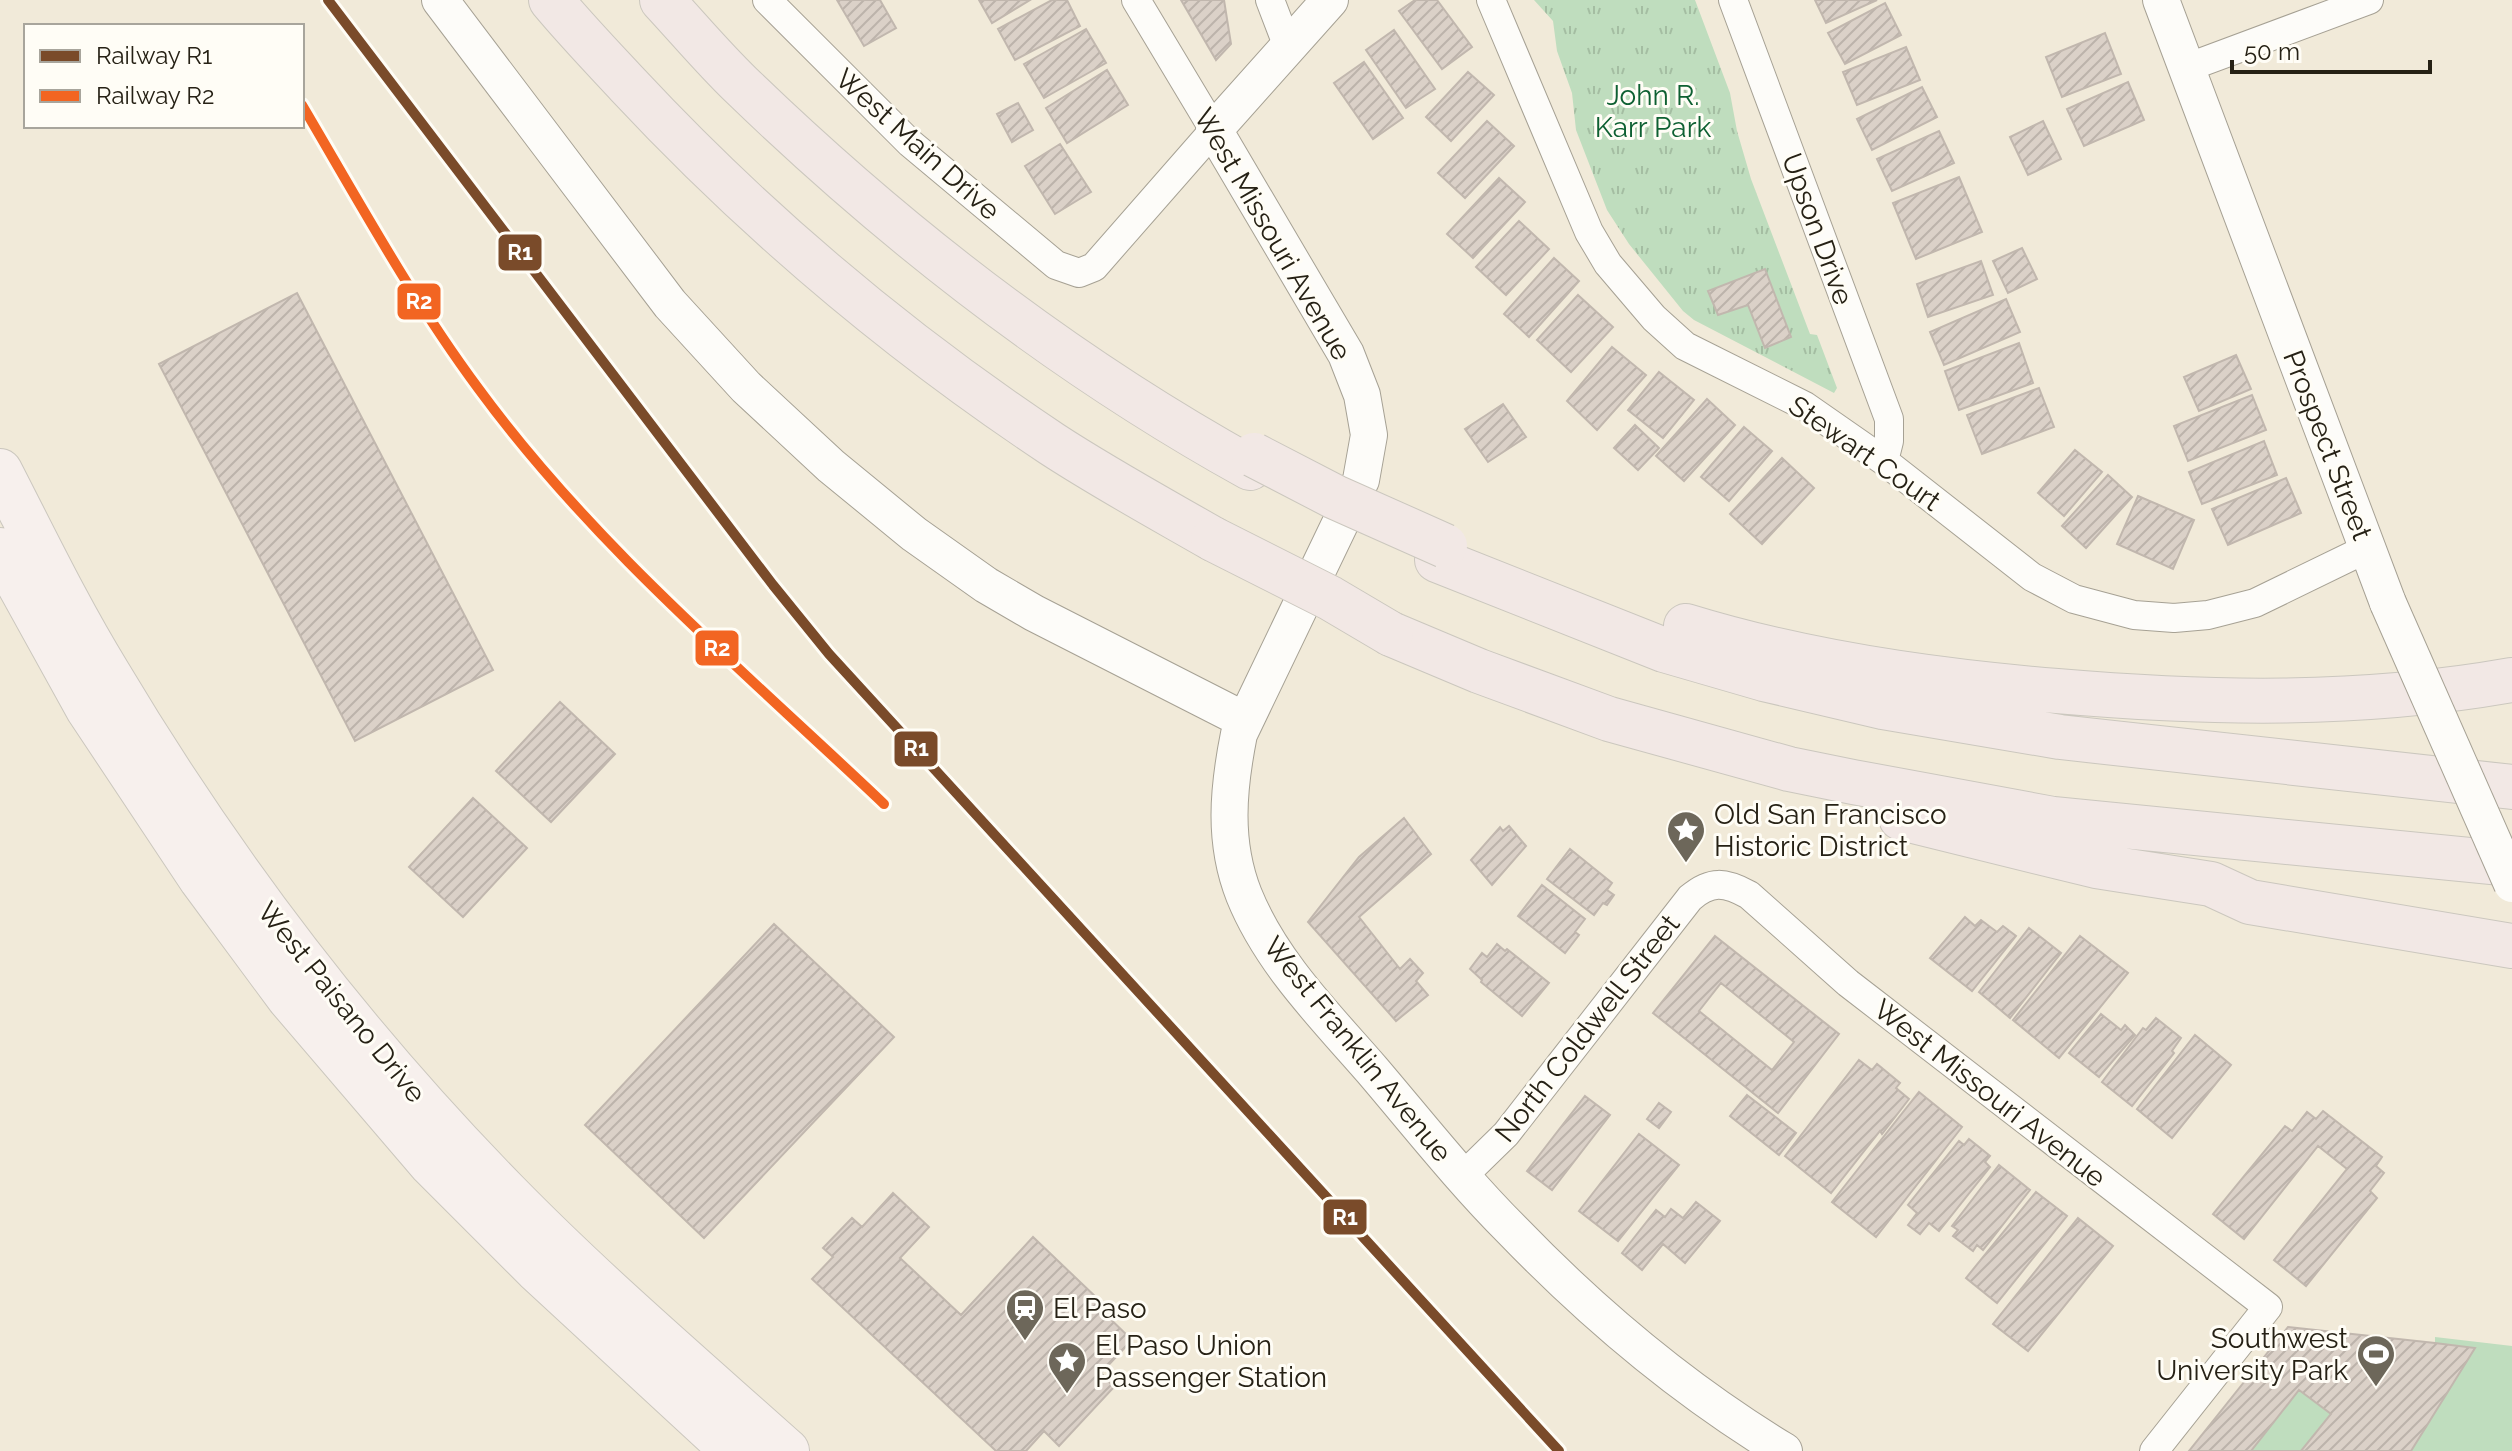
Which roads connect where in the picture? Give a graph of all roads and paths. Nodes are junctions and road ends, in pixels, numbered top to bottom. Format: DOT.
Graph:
graph roads {
  1 [pos="440,0"];
  2 [pos="662,0"];
  3 [pos="767,0"];
  4 [pos="1136,0"];
  5 [pos="1270,0"];
  6 [pos="1330,0"];
  7 [pos="1491,0"];
  8 [pos="1733,0"];
  9 [pos="2161,0"];
  10 [pos="2369,0"];
  11 [pos="552,6"];
  12 [pos="1288,47"];
  13 [pos="2186,68"];
  14 [pos="1214,130"];
  15 [pos="1884,461"];
  16 [pos="0,471"];
  17 [pos="1361,480"];
  18 [pos="2366,549"];
  19 [pos="0,550"];
  20 [pos="1441,553"];
  21 [pos="2512,680"];
  22 [pos="1244,720"];
  23 [pos="1789,769"];
  24 [pos="2512,787"];
  25 [pos="2512,864"];
  26 [pos="2512,884"];
  27 [pos="1713,885"];
  28 [pos="2512,946"];
  29 [pos="1463,1176"];
  30 [pos="627,1331"];
  31 [pos="733,1451"];
  32 [pos="787,1451"];
  33 [pos="1784,1451"];
  34 [pos="2154,1451"];
  1 -- 22 [label="street"];
  2 -- 20 [label="highway"];
  3 -- 14 [label="street, West Main Drive"];
  4 -- 14 [label="street, West Missouri Avenue"];
  5 -- 12 [label="street"];
  6 -- 12 [label="street"];
  7 -- 15 [label="street, Stewart Court"];
  8 -- 15 [label="street, Upson Drive"];
  9 -- 13 [label="street, Prospect Street"];
  10 -- 13 [label="street"];
  11 -- 23 [label="highway, bridge"];
  12 -- 14 [label="street"];
  13 -- 18 [label="street, Prospect Street"];
  14 -- 17 [label="street, West Missouri Avenue"];
  15 -- 18 [label="street, Stewart Court"];
  16 -- 30 [label="main road, West Paisano Drive"];
  17 -- 22 [label="street, West Franklin Avenue"];
  18 -- 26 [label="street, Prospect Street, bridge"];
  19 -- 30 [label="main road, West Paisano Drive"];
  20 -- 21 [label="highway"];
  20 -- 24 [label="highway"];
  22 -- 29 [label="street, West Franklin Avenue"];
  23 -- 25 [label="highway"];
  23 -- 28 [label="highway"];
  27 -- 29 [label="street, North Coldwell Street"];
  27 -- 34 [label="street, West Missouri Avenue"];
  29 -- 33 [label="street, West Franklin Avenue"];
  30 -- 31 [label="main road, West Paisano Drive"];
  30 -- 32 [label="main road, West Paisano Drive"];
}
